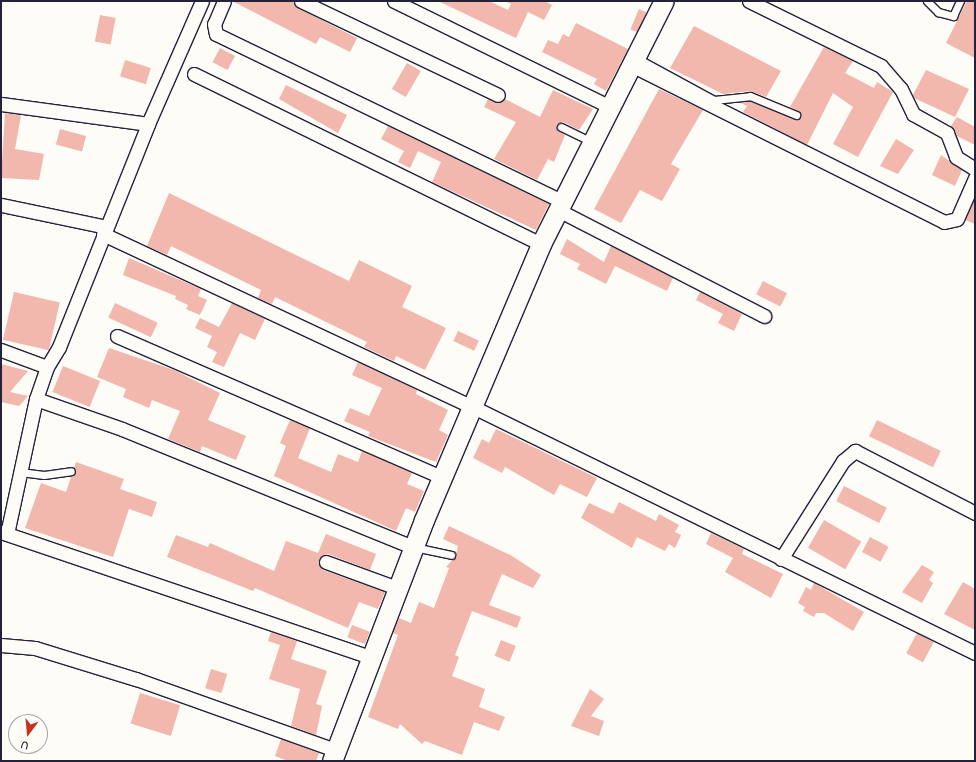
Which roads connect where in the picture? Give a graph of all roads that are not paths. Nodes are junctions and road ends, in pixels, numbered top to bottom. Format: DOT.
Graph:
graph roads {
  1 [pos="202,1"];
  2 [pos="224,1"];
  3 [pos="301,1"];
  4 [pos="394,1"];
  5 [pos="664,1"];
  6 [pos="749,1"];
  7 [pos="927,1"];
  8 [pos="960,1"];
  9 [pos="633,61"];
  10 [pos="194,74"];
  11 [pos="498,95"];
  12 [pos="1,104"];
  13 [pos="610,107"];
  14 [pos="796,116"];
  15 [pos="148,124"];
  16 [pos="561,127"];
  17 [pos="592,142"];
  18 [pos="975,169"];
  19 [pos="975,178"];
  20 [pos="1,205"];
  21 [pos="560,205"];
  22 [pos="105,231"];
  23 [pos="542,244"];
  24 [pos="764,316"];
  25 [pos="117,336"];
  26 [pos="1,350"];
  27 [pos="47,367"];
  28 [pos="36,399"];
  29 [pos="471,406"];
  30 [pos="71,471"];
  31 [pos="20,472"];
  32 [pos="442,477"];
  33 [pos="975,513"];
  34 [pos="4,533"];
  35 [pos="413,547"];
  36 [pos="451,555"];
  37 [pos="781,559"];
  38 [pos="326,562"];
  39 [pos="397,588"];
  40 [pos="1,645"];
  41 [pos="975,653"];
  42 [pos="370,657"];
  43 [pos="333,756"];
  1 -- 15 [label="street"];
  2 -- 21 [label="street"];
  3 -- 11 [label="street"];
  4 -- 13 [label="street"];
  5 -- 9 [label="street"];
  6 -- 18 [label="street"];
  7 -- 8 [label="lane"];
  9 -- 13 [label="street"];
  9 -- 14 [label="lane"];
  9 -- 19 [label="street"];
  10 -- 23 [label="street"];
  12 -- 15 [label="street"];
  13 -- 17 [label="street"];
  15 -- 22 [label="street"];
  16 -- 17 [label="lane"];
  17 -- 21 [label="street"];
  20 -- 22 [label="street"];
  21 -- 23 [label="street"];
  21 -- 24 [label="street"];
  22 -- 27 [label="street"];
  22 -- 29 [label="street"];
  23 -- 29 [label="street"];
  25 -- 32 [label="street"];
  26 -- 27 [label="street"];
  27 -- 28 [label="street"];
  28 -- 31 [label="street"];
  28 -- 35 [label="street"];
  29 -- 32 [label="street"];
  29 -- 37 [label="street"];
  30 -- 31 [label="lane"];
  31 -- 34 [label="street"];
  32 -- 35 [label="street"];
  33 -- 37 [label="street"];
  34 -- 42 [label="street"];
  35 -- 36 [label="lane"];
  35 -- 39 [label="street"];
  37 -- 41 [label="street"];
  38 -- 39 [label="street"];
  39 -- 42 [label="street"];
  40 -- 43 [label="street"];
  42 -- 43 [label="street"];
}
